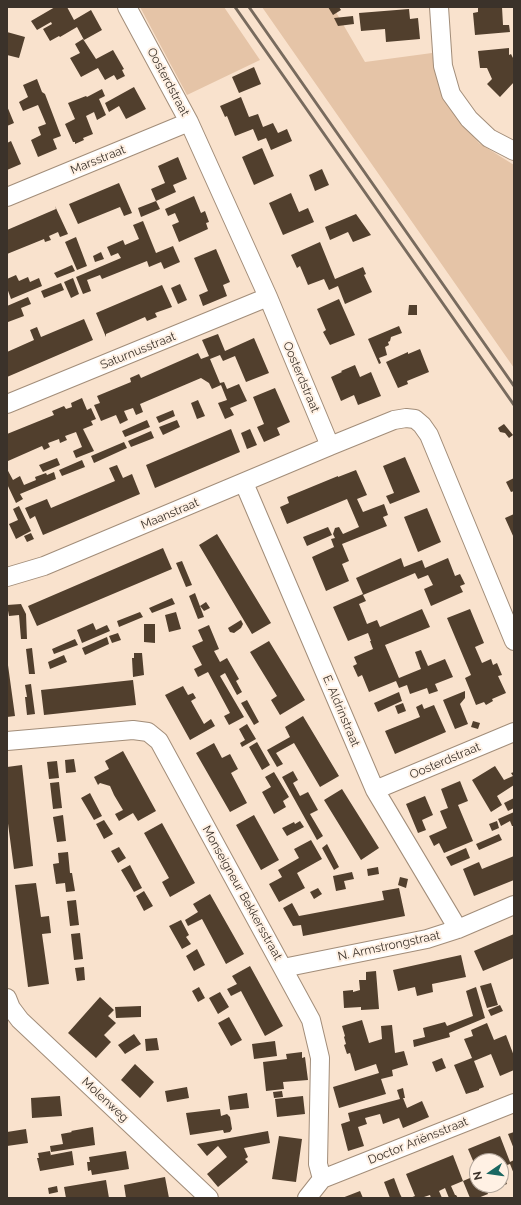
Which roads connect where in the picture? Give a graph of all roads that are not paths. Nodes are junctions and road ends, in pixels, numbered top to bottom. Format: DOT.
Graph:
graph roads {
  1 [pos="127,7"];
  2 [pos="439,7"];
  3 [pos="189,122"];
  4 [pos="514,151"];
  5 [pos="7,197"];
  6 [pos="268,297"];
  7 [pos="7,404"];
  8 [pos="330,446"];
  9 [pos="244,483"];
  10 [pos="7,577"];
  11 [pos="514,641"];
  12 [pos="514,732"];
  13 [pos="7,741"];
  14 [pos="375,790"];
  15 [pos="514,905"];
  16 [pos="458,929"];
  17 [pos="283,968"];
  18 [pos="7,998"];
  19 [pos="514,1103"];
  20 [pos="322,1180"];
  21 [pos="209,1198"];
  22 [pos="307,1198"];
  1 -- 3 [label="street, Oosterdstraat"];
  2 -- 4 [label="street"];
  3 -- 5 [label="street, Marsstraat"];
  3 -- 6 [label="street, Oosterdstraat"];
  6 -- 7 [label="street, Saturnusstraat"];
  6 -- 8 [label="street, Oosterdstraat"];
  8 -- 9 [label="street, Maanstraat"];
  8 -- 11 [label="street"];
  9 -- 10 [label="street, Maanstraat"];
  9 -- 14 [label="street, E. Aldrinstraat"];
  12 -- 14 [label="street, Oosterdstraat"];
  13 -- 17 [label="street, Monseigneur Bekkersstraat"];
  14 -- 16 [label="street, E. Aldrinstraat"];
  15 -- 16 [label="street, N. Armstrongstraat"];
  16 -- 17 [label="street, N. Armstrongstraat"];
  17 -- 20 [label="street, Monseigneur Bekkersstraat"];
  18 -- 21 [label="street, Molenweg"];
  19 -- 20 [label="street, Doctor Ariënsstraat"];
  20 -- 22 [label="street"];
}
